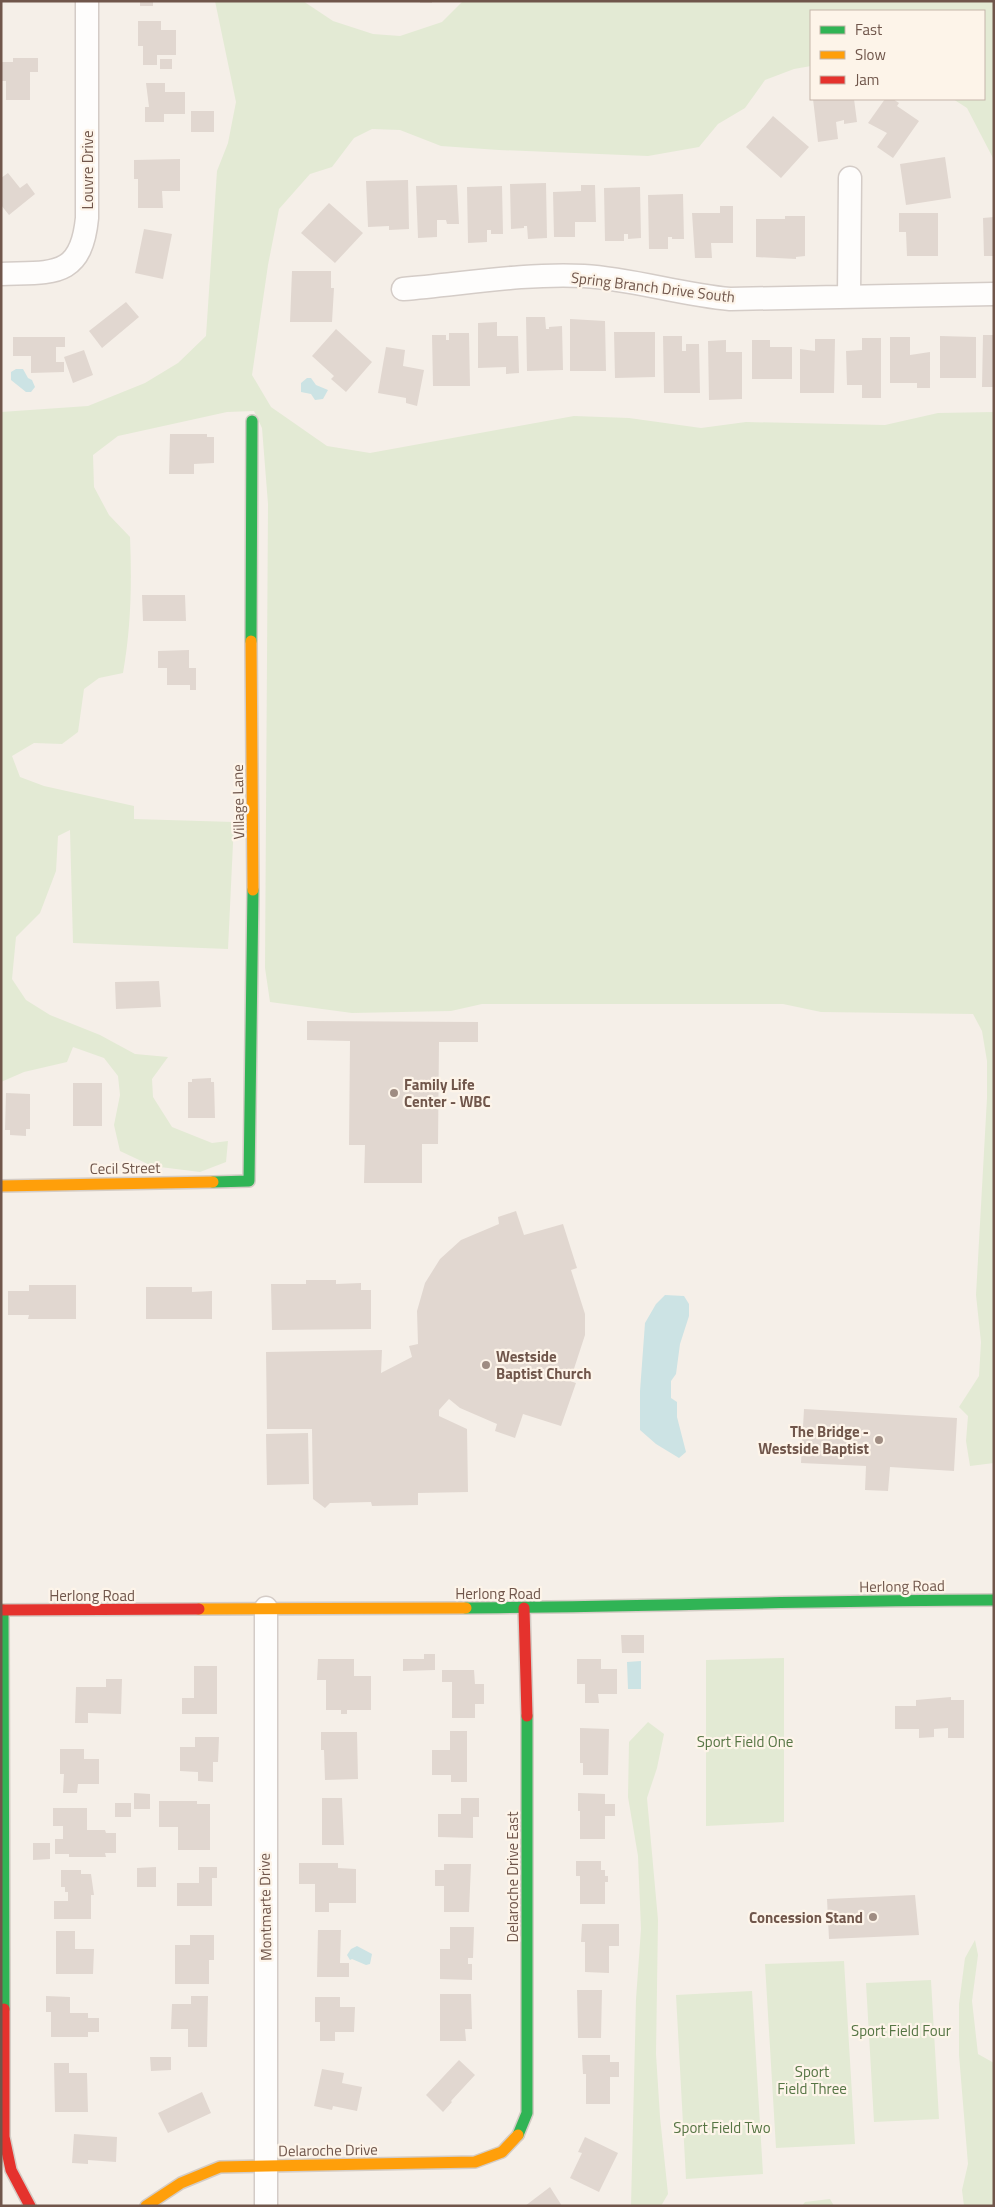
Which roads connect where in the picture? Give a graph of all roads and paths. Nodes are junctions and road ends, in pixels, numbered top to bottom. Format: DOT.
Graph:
graph roads {
  1 [pos="87,1"];
  2 [pos="850,178"];
  3 [pos="1,274"];
  4 [pos="403,290"];
  5 [pos="994,294"];
  6 [pos="849,297"];
  7 [pos="252,421"];
  8 [pos="249,1181"];
  9 [pos="1,1186"];
  10 [pos="994,1600"];
  11 [pos="266,1608"];
  12 [pos="524,1608"];
  13 [pos="2,1610"];
  14 [pos="514,2143"];
  15 [pos="265,2166"];
  16 [pos="30,2206"];
  17 [pos="146,2206"];
  18 [pos="266,2206"];
  1 -- 3 [label="street, Louvre Drive"];
  2 -- 6 [label="street"];
  4 -- 6 [label="street, Spring Branch Drive South"];
  5 -- 6 [label="street, Spring Branch Drive South"];
  7 -- 8 [label="street, Village Lane"];
  8 -- 9 [label="street, Cecil Street"];
  10 -- 12 [label="street, Herlong Road"];
  11 -- 12 [label="street, Herlong Road"];
  11 -- 13 [label="street, Herlong Road"];
  11 -- 15 [label="street, Montmarte Drive"];
  12 -- 14 [label="street, Delaroche Drive East"];
  13 -- 16 [label="street"];
  14 -- 15 [label="street, Delaroche Drive"];
  15 -- 17 [label="street, Delaroche Drive"];
  15 -- 18 [label="street, Montmarte Drive"];
}
